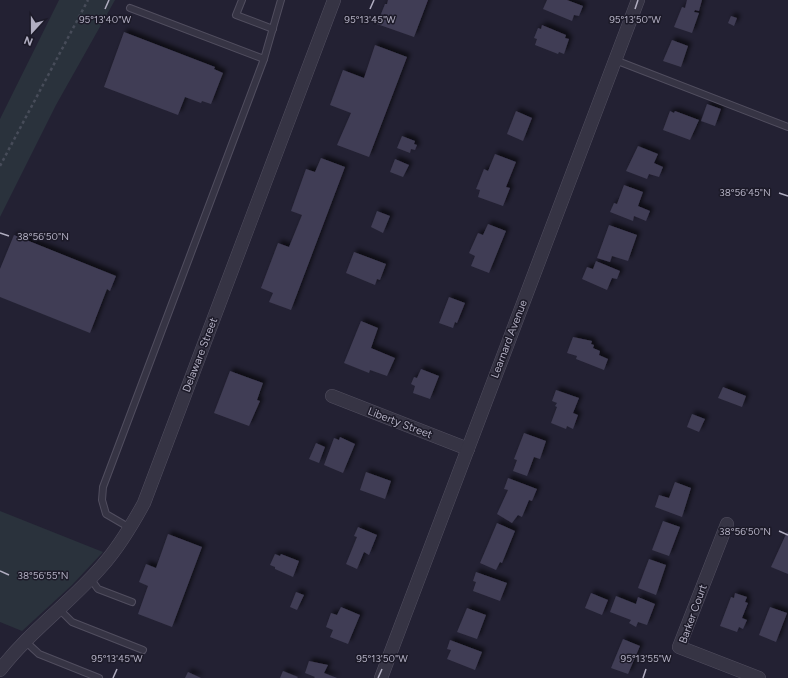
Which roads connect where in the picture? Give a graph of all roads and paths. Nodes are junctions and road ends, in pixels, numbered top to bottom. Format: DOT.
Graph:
graph roads {
  1 [pos="88,0"];
  2 [pos="242,0"];
  3 [pos="281,0"];
  4 [pos="334,0"];
  5 [pos="638,0"];
  6 [pos="130,8"];
  7 [pos="273,29"];
  8 [pos="264,59"];
  9 [pos="615,60"];
  10 [pos="788,127"];
  11 [pos="0,166"];
  12 [pos="332,396"];
  13 [pos="468,449"];
  14 [pos="727,524"];
  15 [pos="130,528"];
  16 [pos="90,578"];
  17 [pos="132,602"];
  18 [pos="58,608"];
  19 [pos="25,641"];
  20 [pos="143,650"];
  21 [pos="0,670"];
  22 [pos="99,678"];
  23 [pos="381,678"];
  24 [pos="759,678"];
  1 -- 11 [label="path"];
  2 -- 7 [label="lane"];
  3 -- 7 [label="lane"];
  4 -- 15 [label="street, Delaware Street"];
  5 -- 9 [label="street, Learnard Avenue"];
  6 -- 8 [label="lane"];
  7 -- 8 [label="lane"];
  8 -- 15 [label="lane"];
  9 -- 10 [label="lane"];
  9 -- 13 [label="street, Learnard Avenue"];
  12 -- 13 [label="street, Liberty Street"];
  13 -- 23 [label="street, Learnard Avenue"];
  14 -- 24 [label="street, Barker Court"];
  15 -- 16 [label="street, Delaware Street"];
  16 -- 17 [label="lane"];
  16 -- 18 [label="street, Delaware Street"];
  18 -- 19 [label="street, Delaware Street"];
  18 -- 20 [label="lane"];
  19 -- 21 [label="street, Delaware Street"];
  19 -- 22 [label="lane"];
}
